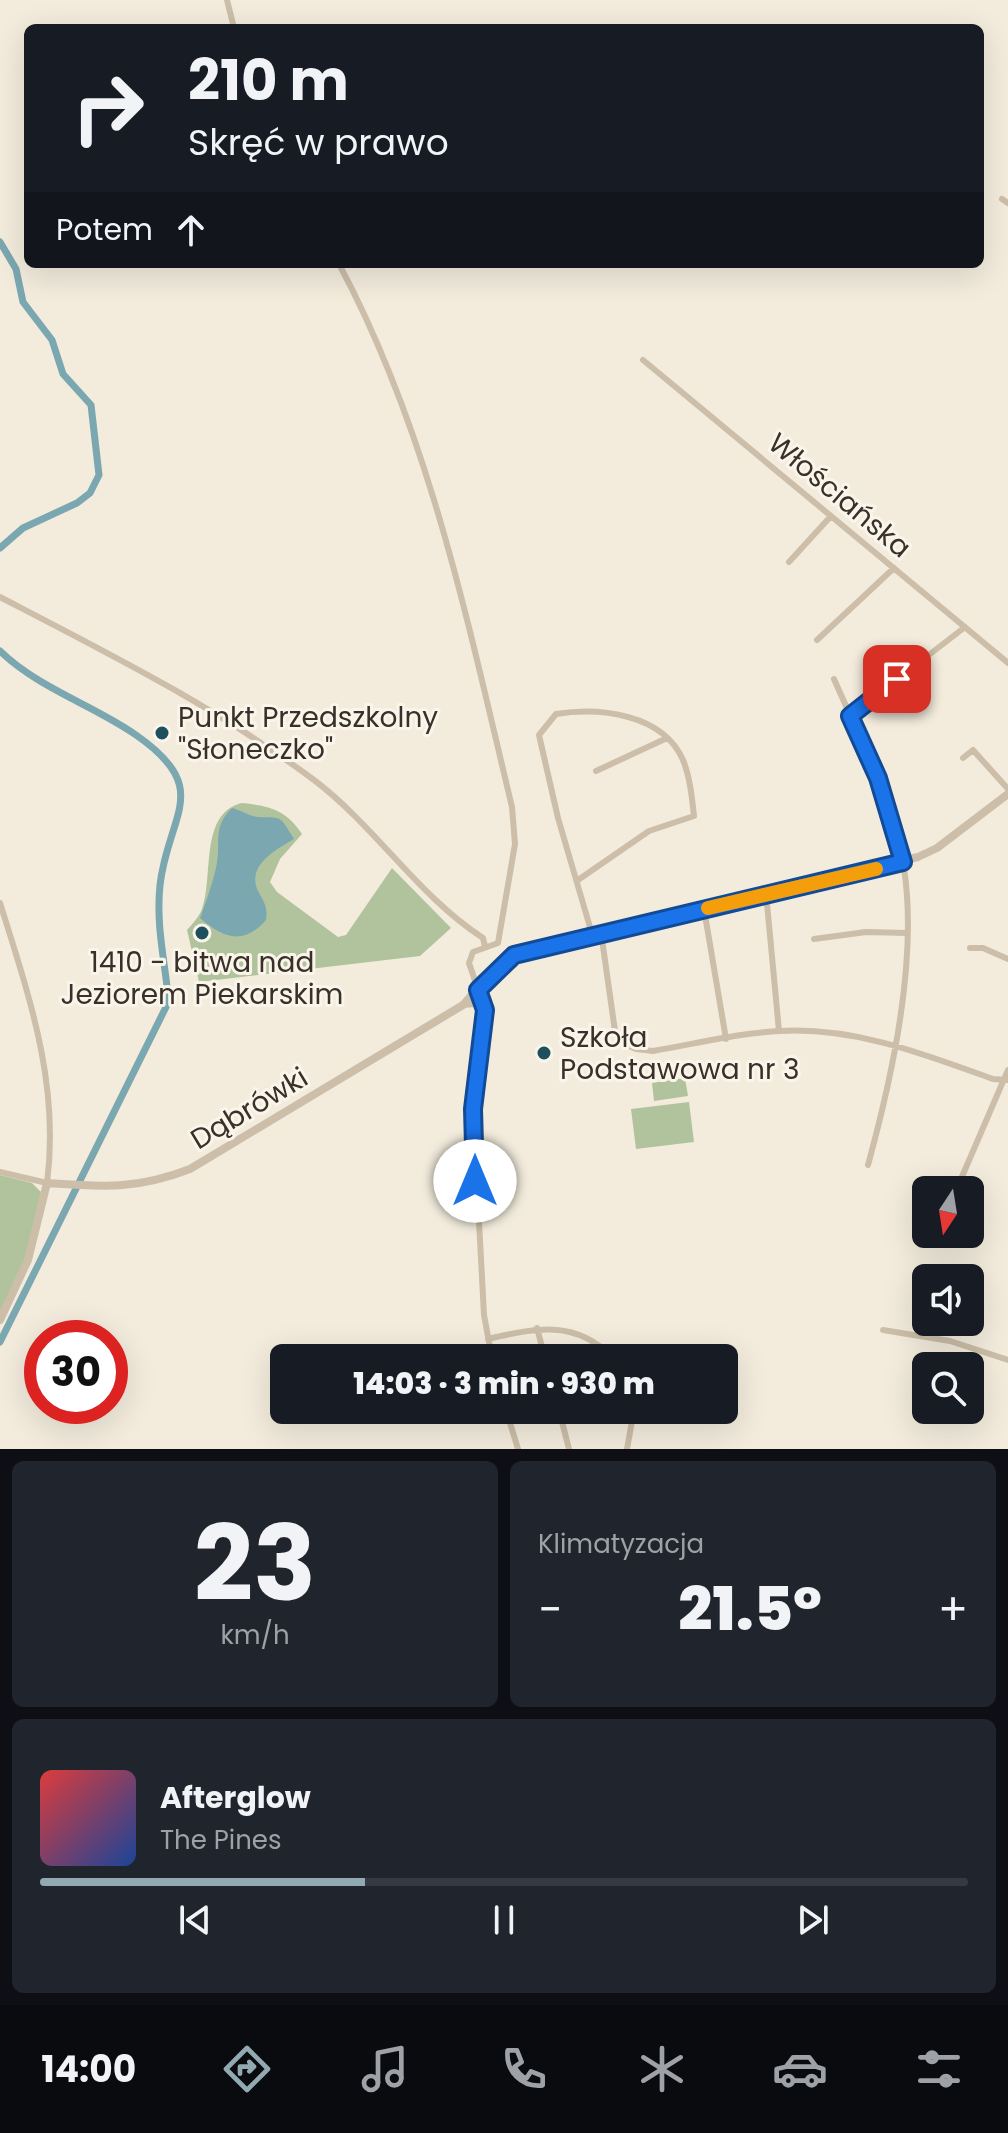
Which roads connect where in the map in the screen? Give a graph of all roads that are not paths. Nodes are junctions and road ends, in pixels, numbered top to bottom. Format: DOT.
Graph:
graph roads {
  1 [pos="227,0"];
  2 [pos="233,24"];
  3 [pos="341,268"];
  4 [pos="643,360"];
  5 [pos="831,516"];
  6 [pos="789,562"];
  7 [pos="894,568"];
  8 [pos="0,597"];
  9 [pos="965,627"];
  10 [pos="817,640"];
  11 [pos="1008,663"];
  12 [pos="834,679"];
  13 [pos="850,716"];
  14 [pos="667,738"];
  15 [pos="963,758"];
  16 [pos="596,771"];
  17 [pos="1008,791"];
  18 [pos="903,862"];
  19 [pos="578,880"];
  20 [pos="766,893"];
  21 [pos="0,903"];
  22 [pos="704,909"];
  23 [pos="597,933"];
  24 [pos="907,933"];
  25 [pos="814,939"];
  26 [pos="485,947"];
  27 [pos="970,948"];
  28 [pos="1008,959"];
  29 [pos="470,969"];
  30 [pos="489,975"];
  31 [pos="478,990"];
  32 [pos="459,1007"];
  33 [pos="485,1013"];
  34 [pos="779,1031"];
  35 [pos="726,1039"];
  36 [pos="896,1044"];
  37 [pos="1008,1070"];
  38 [pos="1006,1080"];
  39 [pos="868,1165"];
  40 [pos="0,1172"];
  41 [pos="962,1176"];
  42 [pos="47,1183"];
  43 [pos="0,1320"];
  44 [pos="537,1328"];
  45 [pos="883,1330"];
  46 [pos="488,1339"];
  47 [pos="489,1344"];
  48 [pos="541,1344"];
  49 [pos="594,1344"];
  50 [pos="1008,1360"];
  51 [pos="510,1424"];
  52 [pos="563,1424"];
  53 [pos="631,1424"];
  54 [pos="518,1449"];
  55 [pos="569,1449"];
  56 [pos="627,1449"];
  1 -- 2 [label="street"];
  3 -- 26 [label="street"];
  4 -- 5 [label="street, Włościańska"];
  5 -- 6 [label="street"];
  5 -- 7 [label="street, Włościańska"];
  7 -- 9 [label="street, Włościańska"];
  7 -- 10 [label="street"];
  8 -- 26 [label="street"];
  9 -- 11 [label="street, Włościańska"];
  9 -- 13 [label="street"];
  12 -- 13 [label="street"];
  13 -- 18 [label="street"];
  14 -- 16 [label="street"];
  14 -- 19 [label="street"];
  14 -- 19 [label="street"];
  15 -- 17 [label="street"];
  17 -- 18 [label="street, Dąbrówki"];
  18 -- 20 [label="street, Dąbrówki"];
  18 -- 24 [label="street"];
  19 -- 23 [label="street"];
  20 -- 22 [label="street, Dąbrówki"];
  20 -- 34 [label="street"];
  21 -- 42 [label="street"];
  22 -- 23 [label="street, Dąbrówki"];
  22 -- 35 [label="street"];
  23 -- 30 [label="street, Dąbrówki"];
  23 -- 35 [label="street"];
  24 -- 25 [label="street"];
  24 -- 36 [label="street"];
  26 -- 29 [label="street"];
  27 -- 28 [label="street"];
  29 -- 30 [label="street"];
  29 -- 31 [label="street"];
  30 -- 31 [label="street, Dąbrówki"];
  31 -- 32 [label="street, Dąbrówki"];
  31 -- 33 [label="street"];
  32 -- 33 [label="street"];
  32 -- 42 [label="street, Dąbrówki"];
  33 -- 46 [label="street"];
  34 -- 35 [label="street"];
  34 -- 36 [label="street"];
  36 -- 38 [label="street"];
  36 -- 39 [label="street"];
  37 -- 38 [label="street"];
  38 -- 41 [label="street"];
  40 -- 42 [label="street"];
  42 -- 43 [label="street"];
  44 -- 46 [label="street"];
  44 -- 48 [label="street"];
  44 -- 49 [label="street"];
  45 -- 50 [label="street"];
  46 -- 47 [label="street"];
  51 -- 54 [label="street"];
  52 -- 55 [label="street"];
  53 -- 56 [label="street"];
}
